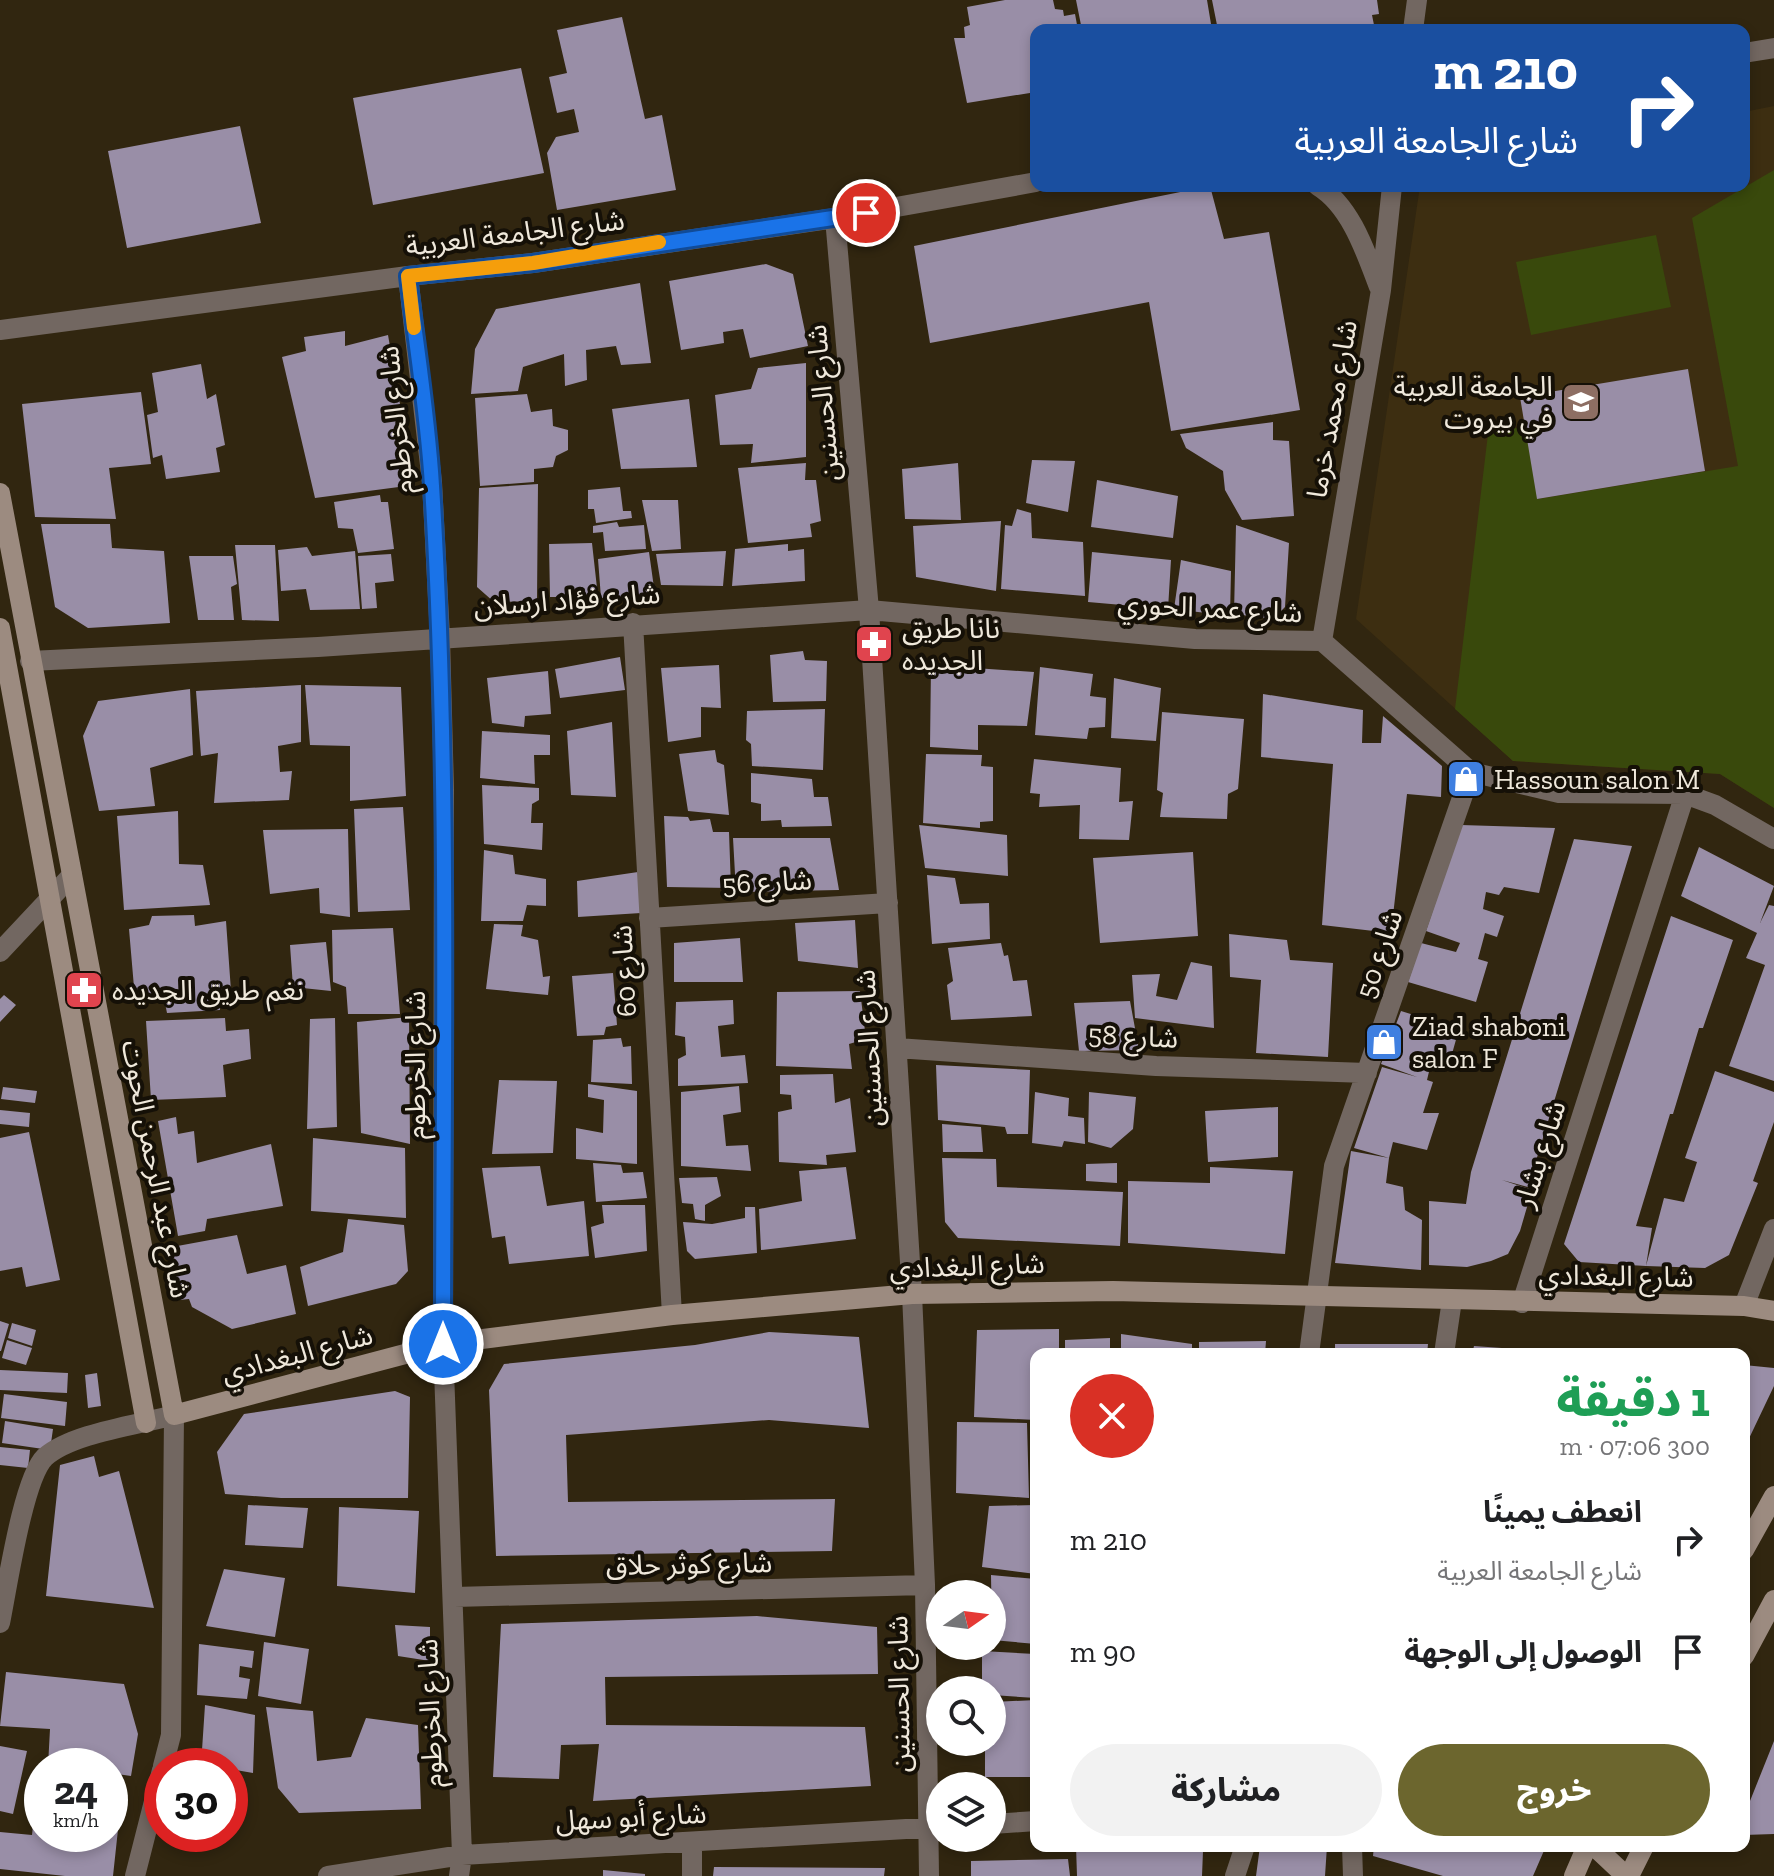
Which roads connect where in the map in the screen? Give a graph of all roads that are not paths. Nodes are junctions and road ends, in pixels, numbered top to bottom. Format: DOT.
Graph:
graph roads {
  1 [pos="1417,0"];
  2 [pos="1414,24"];
  3 [pos="1774,48"];
  4 [pos="1750,52"];
  5 [pos="1030,183"];
  6 [pos="1324,192"];
  7 [pos="1391,192"];
  8 [pos="835,218"];
  9 [pos="408,276"];
  10 [pos="1381,290"];
  11 [pos="0,330"];
  12 [pos="0,493"];
  13 [pos="869,610"];
  14 [pos="633,623"];
  15 [pos="0,628"];
  16 [pos="440,637"];
  17 [pos="1322,641"];
  18 [pos="30,661"];
  19 [pos="1471,772"];
  20 [pos="1685,794"];
  21 [pos="1774,839"];
  22 [pos="72,875"];
  23 [pos="50,898"];
  24 [pos="888,903"];
  25 [pos="649,918"];
  26 [pos="0,952"];
  27 [pos="897,1048"];
  28 [pos="1367,1073"];
  29 [pos="1774,1229"];
  30 [pos="912,1294"];
  31 [pos="1316,1296"];
  32 [pos="1452,1300"];
  33 [pos="1522,1303"];
  34 [pos="1744,1306"];
  35 [pos="1774,1311"];
  36 [pos="672,1315"];
  37 [pos="443,1344"];
  38 [pos="1310,1348"];
  39 [pos="1445,1348"];
  40 [pos="174,1415"];
  41 [pos="146,1423"];
  42 [pos="1774,1496"];
  43 [pos="1750,1539"];
  44 [pos="925,1585"];
  45 [pos="454,1597"];
  46 [pos="1774,1600"];
  47 [pos="0,1623"];
  48 [pos="1750,1645"];
  49 [pos="167,1748"];
  50 [pos="933,1772"];
  51 [pos="1030,1821"];
  52 [pos="1006,1823"];
  53 [pos="926,1828"];
  54 [pos="144,1840"];
  55 [pos="692,1842"];
  56 [pos="932,1852"];
  57 [pos="1243,1852"];
  58 [pos="1352,1852"];
  59 [pos="1584,1852"];
  60 [pos="1601,1852"];
  61 [pos="1641,1852"];
  62 [pos="460,1866"];
  63 [pos="135,1876"];
  64 [pos="328,1876"];
  65 [pos="692,1876"];
  66 [pos="929,1876"];
  67 [pos="1235,1876"];
  68 [pos="1353,1876"];
  69 [pos="1574,1876"];
  70 [pos="1628,1876"];
  1 -- 2 [label="street"];
  3 -- 4 [label="street"];
  5 -- 8 [label="street, شارع الجامعة العربية"];
  6 -- 10 [label="street"];
  7 -- 10 [label="street, شارع محمد خرما"];
  8 -- 9 [label="street, شارع الجامعة العربية"];
  8 -- 13 [label="street, شارع الحسنين"];
  9 -- 11 [label="street, شارع الجامعة العربية"];
  9 -- 16 [label="street, شارع الخرطوم"];
  10 -- 17 [label="street, شارع محمد خرما"];
  12 -- 18 [label="street, شارع عبد الرحمن الحوت"];
  13 -- 14 [label="street, شارع فؤاد ارسلان"];
  13 -- 17 [label="street, شارع عمر الحوري"];
  13 -- 24 [label="street, شارع الحسنين"];
  14 -- 16 [label="street, شارع فؤاد ارسلان"];
  14 -- 25 [label="street, شارع 60"];
  15 -- 23 [label="street, شارع عبد الرحمن الحوت"];
  16 -- 18 [label="street, شارع فؤاد ارسلان"];
  16 -- 37 [label="street, شارع الخرطوم"];
  17 -- 19 [label="street, شارع عمر الحوري"];
  18 -- 22 [label="street, شارع عبد الرحمن الحوت"];
  19 -- 20 [label="street, شارع عمر الحوري"];
  19 -- 28 [label="street, شارع 50"];
  20 -- 21 [label="street, شارع عمر الحوري"];
  20 -- 33 [label="street, شارع بشار"];
  22 -- 23 [label="street"];
  22 -- 40 [label="street, شارع عبد الرحمن الحوت"];
  23 -- 26 [label="street"];
  23 -- 41 [label="street, شارع عبد الرحمن الحوت"];
  24 -- 25 [label="street, شارع 56"];
  24 -- 27 [label="street, شارع الحسنين"];
  25 -- 36 [label="street, شارع 60"];
  27 -- 28 [label="street, شارع 58"];
  27 -- 30 [label="street, شارع الحسنين"];
  28 -- 31 [label="street, شارع 50"];
  29 -- 34 [label="street"];
  30 -- 31 [label="street, شارع البغدادي"];
  30 -- 36 [label="street, شارع البغدادي"];
  30 -- 44 [label="street, شارع الحسنين"];
  31 -- 32 [label="street, شارع البغدادي"];
  31 -- 38 [label="street, شارع 50"];
  32 -- 33 [label="street, شارع البغدادي"];
  32 -- 39 [label="street"];
  33 -- 34 [label="street, شارع البغدادي"];
  34 -- 35 [label="street, شارع البغدادي"];
  36 -- 37 [label="street, شارع البغدادي"];
  37 -- 40 [label="street, شارع البغدادي"];
  37 -- 45 [label="street, شارع الخرطوم"];
  40 -- 41 [label="street"];
  40 -- 49 [label="street, شارع عبد الرحمن الحوت"];
  41 -- 47 [label="street"];
  42 -- 43 [label="street"];
  44 -- 45 [label="street, شارع كوثر حلاق"];
  44 -- 50 [label="street, شارع الحسنين"];
  45 -- 62 [label="street, شارع الخرطوم"];
  46 -- 48 [label="street"];
  51 -- 52 [label="street"];
  53 -- 55 [label="street, شارع أبو سهل"];
  54 -- 63 [label="street, شارع عبد الرحمن الحوت"];
  55 -- 62 [label="street, شارع أبو سهل"];
  55 -- 65 [label="street"];
  56 -- 66 [label="street, شارع الحسنين"];
  57 -- 67 [label="street"];
  58 -- 68 [label="street"];
  59 -- 69 [label="street"];
  60 -- 70 [label="street"];
  61 -- 70 [label="street"];
  62 -- 64 [label="street, شارع أبو سهل"];
}
